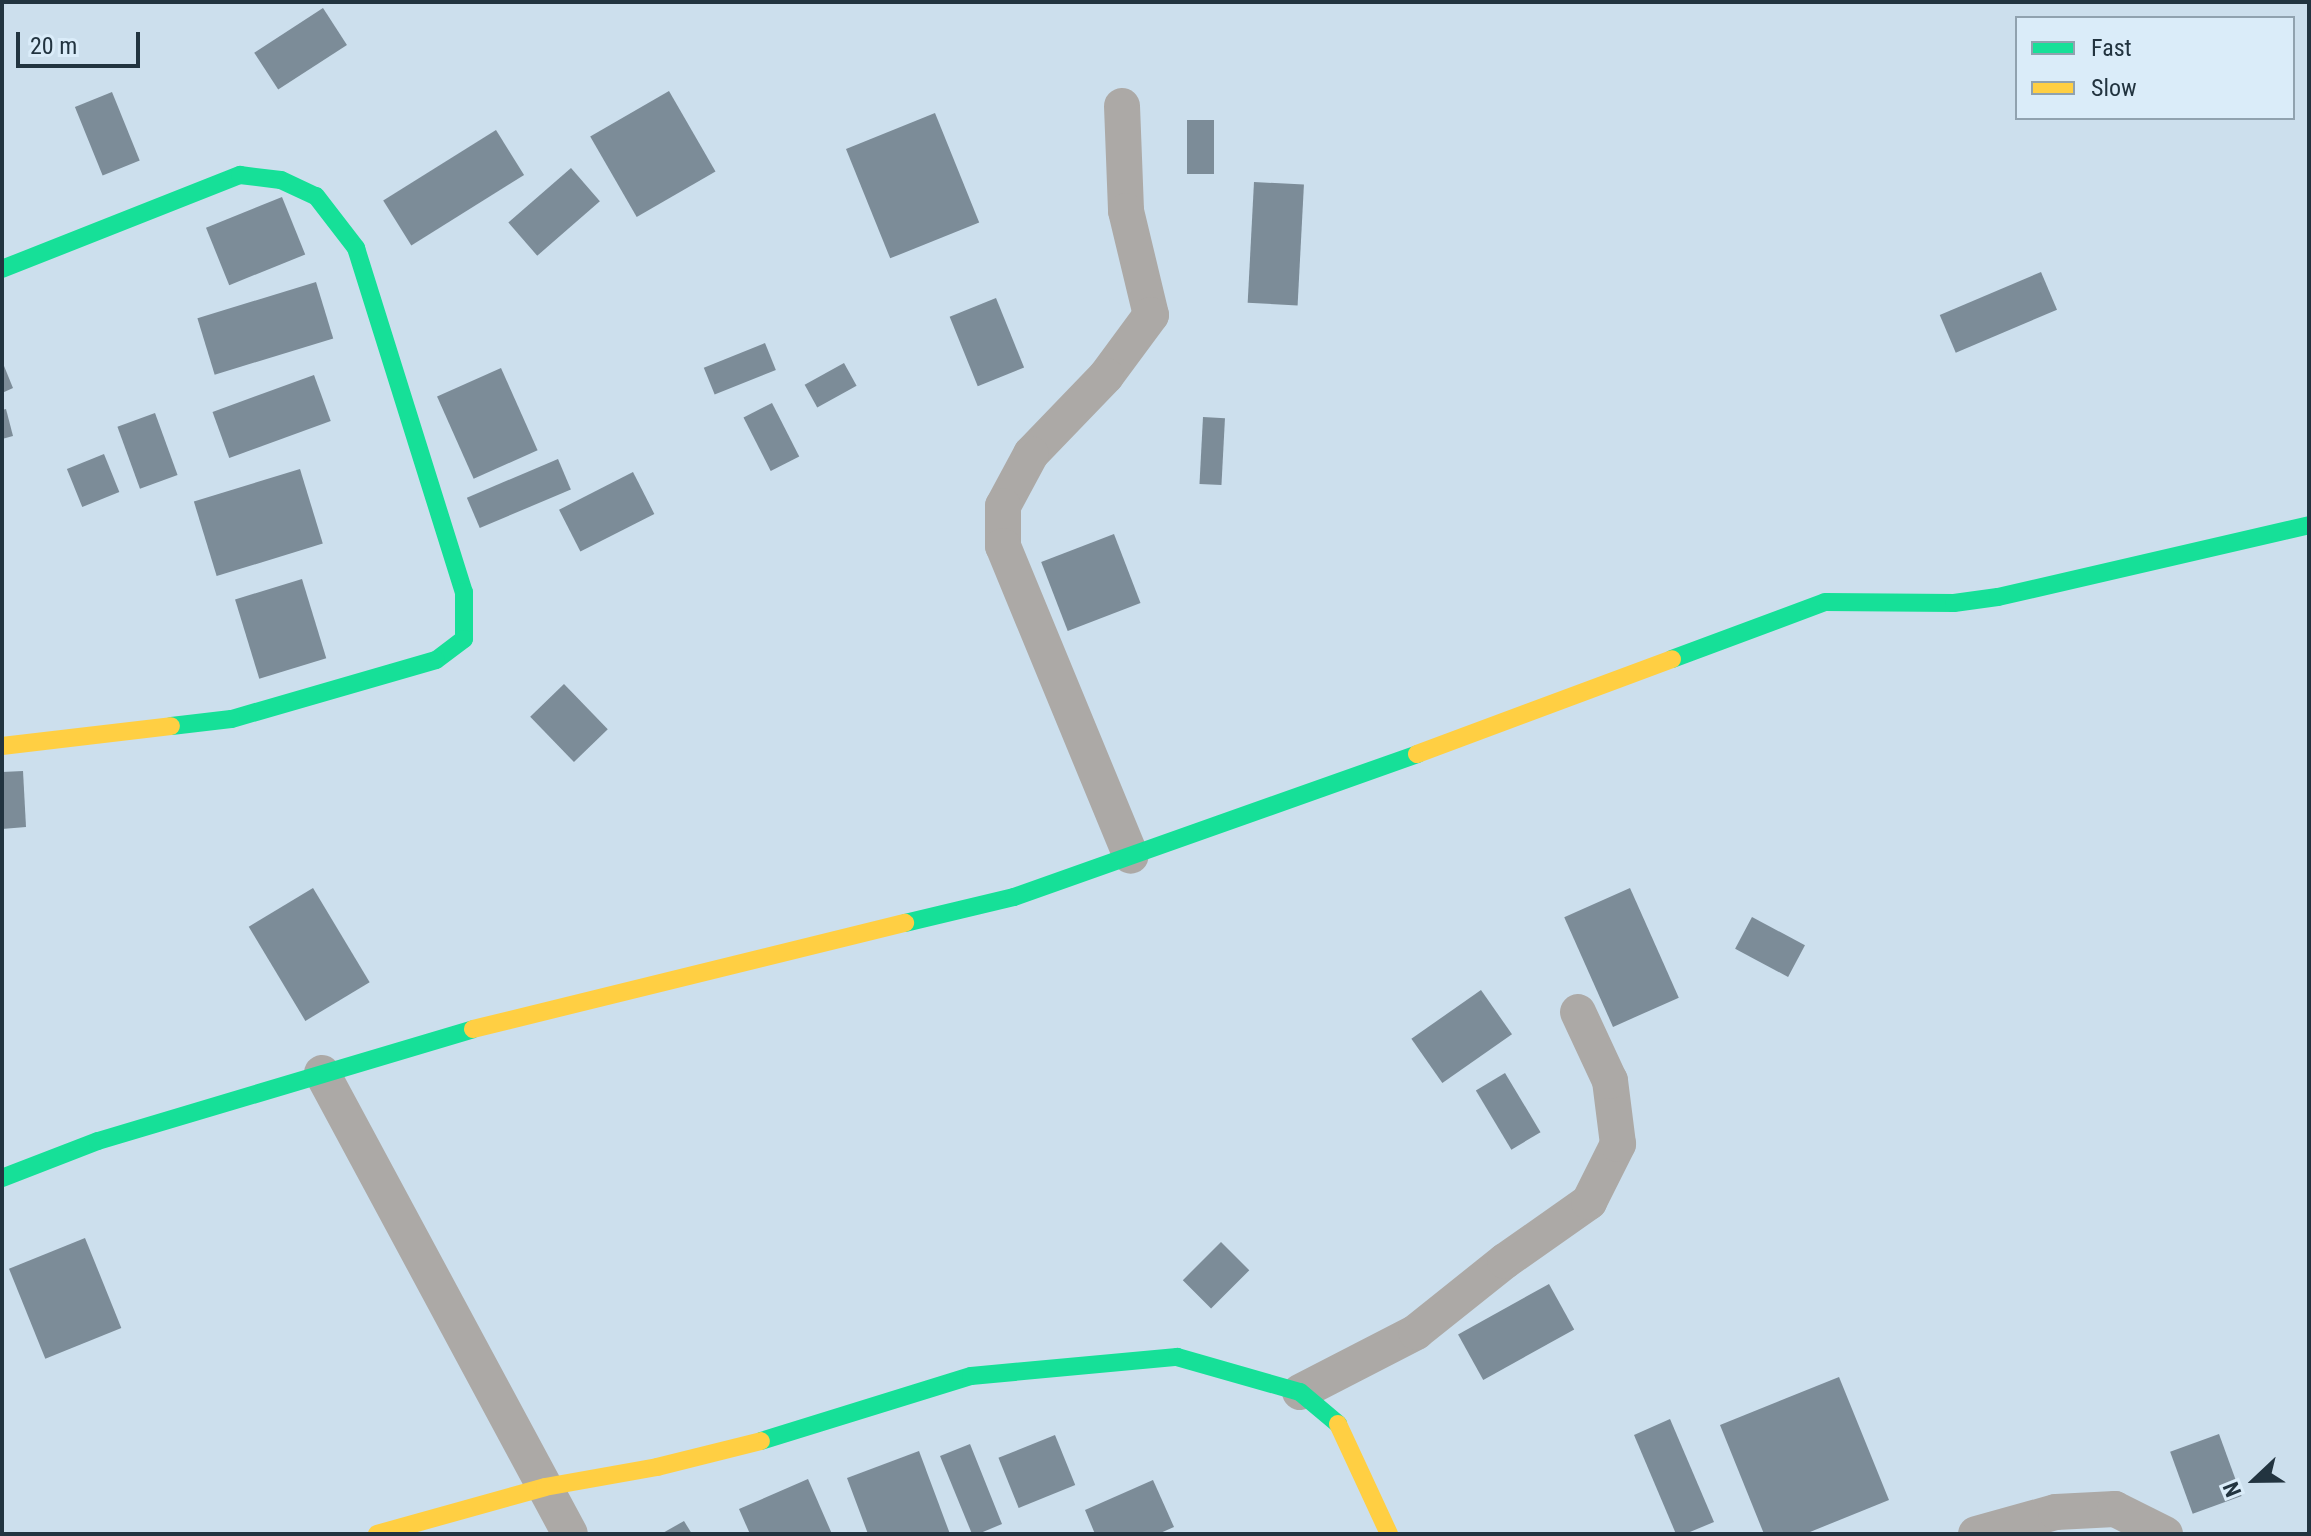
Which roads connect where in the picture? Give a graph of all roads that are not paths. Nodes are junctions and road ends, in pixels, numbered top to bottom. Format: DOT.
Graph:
graph roads {
  1 [pos="1122,106"];
  2 [pos="2,269"];
  3 [pos="2309,525"];
  4 [pos="2,746"];
  5 [pos="1131,856"];
  6 [pos="1578,1012"];
  7 [pos="322,1073"];
  8 [pos="2,1178"];
  9 [pos="1300,1392"];
  10 [pos="545,1487"];
  11 [pos="377,1534"];
  12 [pos="570,1534"];
  13 [pos="1389,1534"];
  14 [pos="1976,1534"];
  15 [pos="2165,1534"];
  1 -- 5 [label="street"];
  2 -- 4 [label="street"];
  3 -- 5 [label="street"];
  5 -- 7 [label="street"];
  6 -- 9 [label="street"];
  7 -- 8 [label="street"];
  7 -- 10 [label="street"];
  9 -- 10 [label="street"];
  9 -- 13 [label="street"];
  10 -- 11 [label="street"];
  10 -- 12 [label="street"];
  14 -- 15 [label="street"];
}
